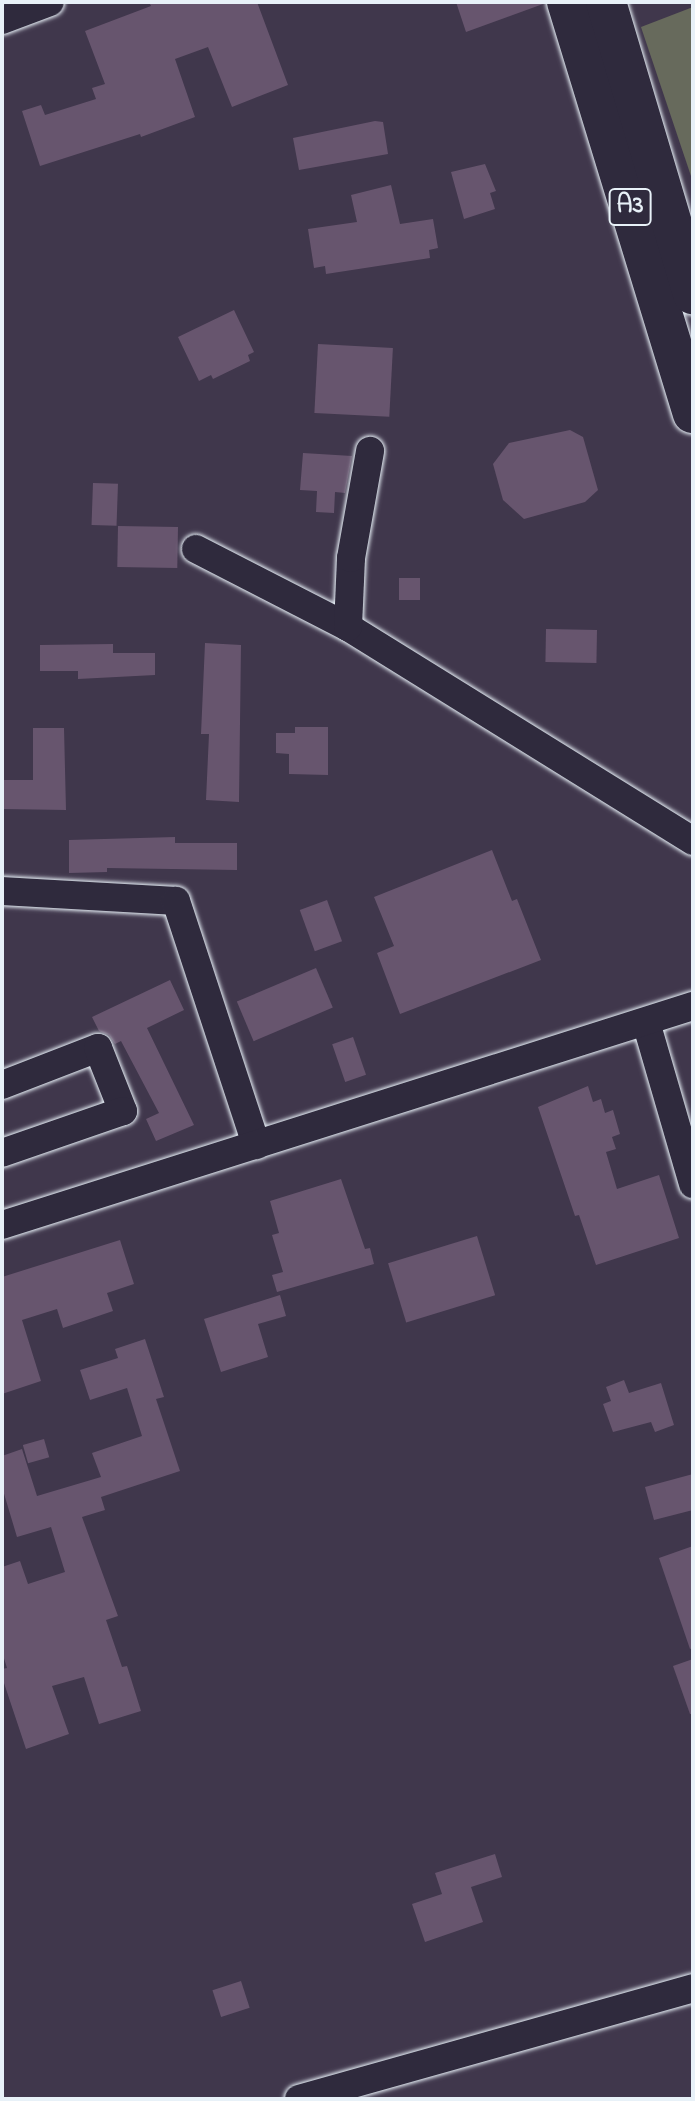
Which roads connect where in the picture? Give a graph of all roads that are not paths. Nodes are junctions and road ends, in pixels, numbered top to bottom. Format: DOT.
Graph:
graph roads {
  1 [pos="50,2"];
  2 [pos="567,2"];
  3 [pos="606,2"];
  4 [pos="2,20"];
  5 [pos="666,215"];
  6 [pos="693,294"];
  7 [pos="693,413"];
  8 [pos="370,451"];
  9 [pos="196,549"];
  10 [pos="348,627"];
  11 [pos="693,841"];
  12 [pos="2,891"];
  13 [pos="693,1006"];
  14 [pos="646,1022"];
  15 [pos="2,1085"];
  16 [pos="256,1145"];
  17 [pos="2,1153"];
  18 [pos="693,1184"];
  19 [pos="2,1225"];
  20 [pos="693,1988"];
  21 [pos="299,2099"];
  1 -- 4 [label="street"];
  2 -- 5 [label="highway, A3"];
  3 -- 5 [label="highway, A3"];
  5 -- 6 [label="highway, A3"];
  5 -- 7 [label="highway, A3"];
  8 -- 10 [label="street"];
  9 -- 10 [label="street"];
  10 -- 11 [label="street"];
  12 -- 16 [label="street"];
  13 -- 14 [label="street"];
  14 -- 16 [label="street"];
  14 -- 18 [label="street"];
  15 -- 17 [label="street"];
  16 -- 19 [label="street"];
  20 -- 21 [label="street"];
}
